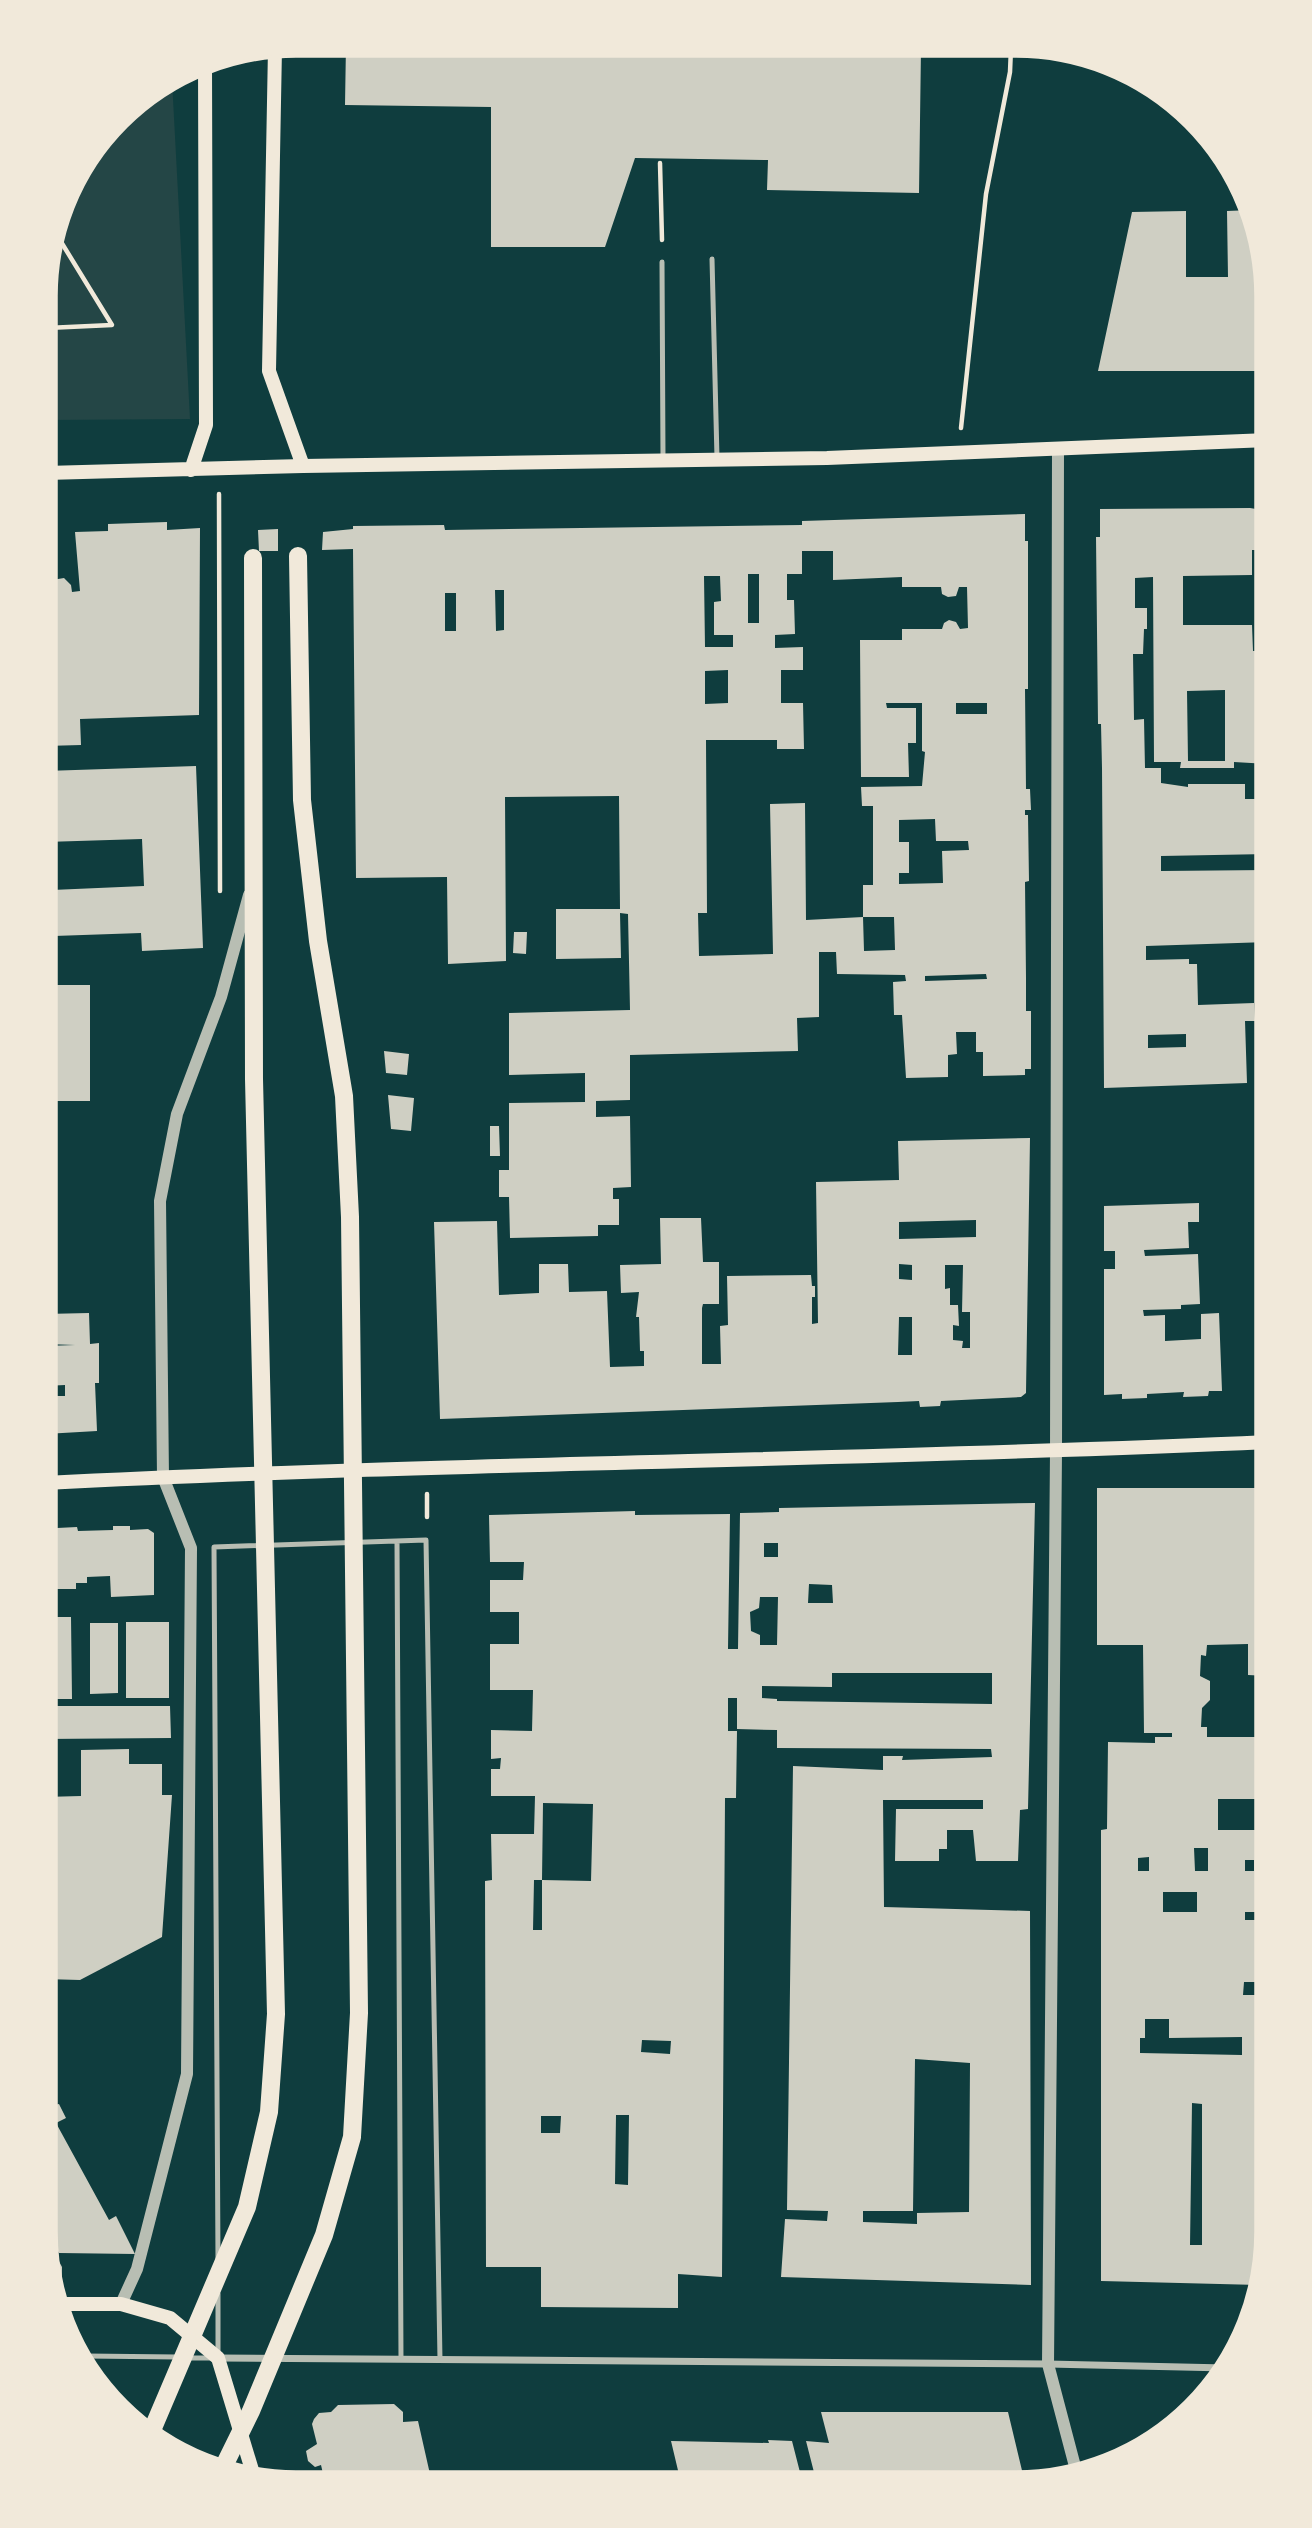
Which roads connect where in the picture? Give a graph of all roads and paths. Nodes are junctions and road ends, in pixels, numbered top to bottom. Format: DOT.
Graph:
graph roads {
  1 [pos="1011,56"];
  2 [pos="275,57"];
  3 [pos="205,74"];
  4 [pos="660,163"];
  5 [pos="62,244"];
  6 [pos="712,259"];
  7 [pos="662,262"];
  8 [pos="56,328"];
  9 [pos="1256,441"];
  10 [pos="1059,449"];
  11 [pos="958,453"];
  12 [pos="717,461"];
  13 [pos="663,462"];
  14 [pos="303,466"];
  15 [pos="191,470"];
  16 [pos="219,470"];
  17 [pos="56,473"];
  18 [pos="298,556"];
  19 [pos="253,558"];
  20 [pos="253,880"];
  21 [pos="220,900"];
  22 [pos="1255,1443"];
  23 [pos="1056,1452"];
  24 [pos="427,1469"];
  25 [pos="163,1477"];
  26 [pos="56,1482"];
  27 [pos="426,1540"];
  28 [pos="397,1541"];
  29 [pos="68,2304"];
  30 [pos="121,2304"];
  31 [pos="91,2356"];
  32 [pos="218,2358"];
  33 [pos="401,2359"];
  34 [pos="440,2360"];
  35 [pos="1048,2364"];
  36 [pos="1213,2368"];
  37 [pos="154,2425"];
  38 [pos="226,2461"];
  39 [pos="1074,2464"];
  40 [pos="251,2467"];
  1 -- 11 [label="path"];
  2 -- 14 [label="main road"];
  3 -- 15 [label="main road"];
  4 -- 7 [label="path"];
  5 -- 8 [label="path"];
  6 -- 12 [label="lane"];
  7 -- 13 [label="lane"];
  9 -- 10 [label="main road"];
  10 -- 11 [label="main road"];
  10 -- 23 [label="street"];
  11 -- 12 [label="main road"];
  12 -- 13 [label="main road"];
  13 -- 14 [label="main road"];
  14 -- 16 [label="main road"];
  15 -- 16 [label="main road"];
  15 -- 17 [label="main road"];
  16 -- 21 [label="path"];
  18 -- 38 [label="main road"];
  19 -- 20 [label="main road"];
  20 -- 25 [label="street"];
  20 -- 37 [label="main road"];
  22 -- 23 [label="main road"];
  23 -- 24 [label="main road"];
  23 -- 35 [label="street"];
  24 -- 25 [label="main road"];
  24 -- 27 [label="path"];
  25 -- 26 [label="main road"];
  25 -- 30 [label="street"];
  27 -- 28 [label="lane"];
  27 -- 34 [label="lane"];
  28 -- 32 [label="lane"];
  28 -- 33 [label="lane"];
  29 -- 30 [label="main road"];
  30 -- 32 [label="main road"];
  31 -- 32 [label="lane"];
  32 -- 33 [label="street"];
  32 -- 40 [label="main road"];
  33 -- 34 [label="street"];
  34 -- 35 [label="street"];
  35 -- 36 [label="street"];
  35 -- 39 [label="street"];
}
